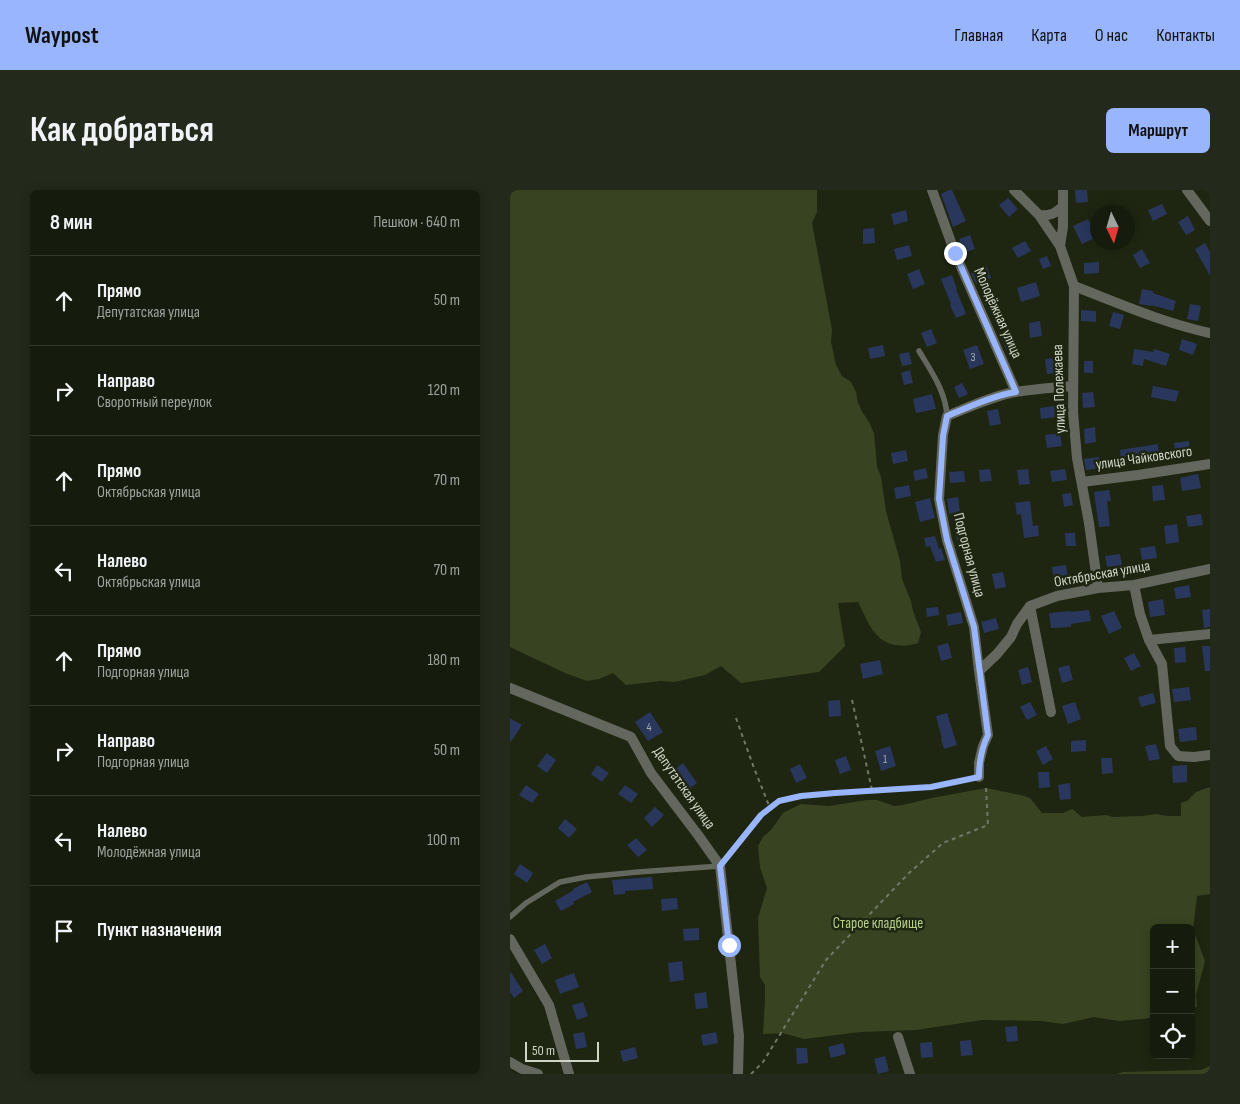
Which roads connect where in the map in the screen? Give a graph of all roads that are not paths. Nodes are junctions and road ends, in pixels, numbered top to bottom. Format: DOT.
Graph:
graph roads {
  1 [pos="932,190"];
  2 [pos="1014,190"];
  3 [pos="1063,190"];
  4 [pos="1187,190"];
  5 [pos="1063,206"];
  6 [pos="1039,215"];
  7 [pos="1210,221"];
  8 [pos="1060,246"];
  9 [pos="1074,286"];
  10 [pos="1210,333"];
  11 [pos="919,351"];
  12 [pos="1072,386"];
  13 [pos="1016,392"];
  14 [pos="947,416"];
  15 [pos="1210,464"];
  16 [pos="1082,482"];
  17 [pos="1210,569"];
  18 [pos="1134,585"];
  19 [pos="1098,588"];
  20 [pos="1030,606"];
  21 [pos="1210,634"];
  22 [pos="1149,640"];
  23 [pos="979,670"];
  24 [pos="510,688"];
  25 [pos="1051,712"];
  26 [pos="1210,755"];
  27 [pos="979,777"];
  28 [pos="720,866"];
  29 [pos="510,917"];
  30 [pos="510,939"];
  31 [pos="898,1037"];
  32 [pos="510,1062"];
  33 [pos="520,1071"];
  34 [pos="538,1074"];
  35 [pos="569,1074"];
  36 [pos="738,1074"];
  37 [pos="910,1074"];
  1 -- 13 [label="street, Молодёжная улица"];
  2 -- 6 [label="street"];
  3 -- 5 [label="street, улица Полежаева"];
  4 -- 7 [label="street"];
  5 -- 6 [label="street"];
  5 -- 8 [label="street, улица Полежаева"];
  6 -- 8 [label="street"];
  8 -- 9 [label="street, улица Полежаева"];
  9 -- 10 [label="street"];
  9 -- 12 [label="street, улица Полежаева"];
  11 -- 14 [label="lane, Подгорная улица"];
  12 -- 13 [label="street"];
  12 -- 16 [label="street, улица Полежаева"];
  13 -- 14 [label="street"];
  14 -- 23 [label="street, Подгорная улица"];
  15 -- 16 [label="street, улица Чайковского"];
  16 -- 19 [label="street, улица Полежаева"];
  17 -- 18 [label="street, Октябрьская улица"];
  18 -- 19 [label="street, Октябрьская улица"];
  18 -- 22 [label="street"];
  19 -- 20 [label="street, Октябрьская улица"];
  20 -- 23 [label="street"];
  20 -- 25 [label="street"];
  21 -- 22 [label="street"];
  22 -- 26 [label="street"];
  23 -- 27 [label="street"];
  24 -- 28 [label="street, Депутатская улица"];
  28 -- 29 [label="lane"];
  28 -- 36 [label="street, Депутатская улица"];
  30 -- 35 [label="street"];
  31 -- 37 [label="street"];
  32 -- 33 [label="street"];
  33 -- 34 [label="street"];
}
